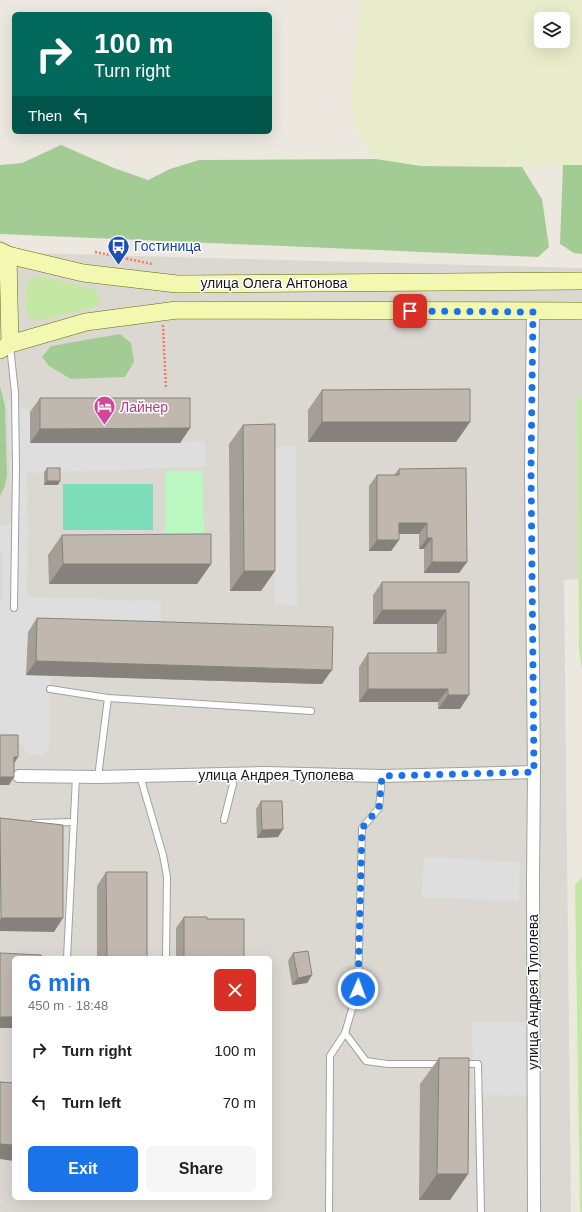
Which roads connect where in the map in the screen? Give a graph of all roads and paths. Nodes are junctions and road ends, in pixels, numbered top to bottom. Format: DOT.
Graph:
graph roads {
  1 [pos="96,252"];
  2 [pos="4,253"];
  3 [pos="154,265"];
  4 [pos="582,281"];
  5 [pos="582,311"];
  6 [pos="533,312"];
  7 [pos="163,324"];
  8 [pos="5,347"];
  9 [pos="166,389"];
  10 [pos="14,608"];
  11 [pos="50,689"];
  12 [pos="108,698"];
  13 [pos="311,710"];
  14 [pos="534,772"];
  15 [pos="230,774"];
  16 [pos="19,776"];
  17 [pos="140,776"];
  18 [pos="382,776"];
  19 [pos="76,777"];
  20 [pos="98,777"];
  21 [pos="224,820"];
  22 [pos="74,822"];
  23 [pos="30,823"];
  24 [pos="67,956"];
  25 [pos="166,956"];
  26 [pos="345,1033"];
  27 [pos="448,1064"];
  28 [pos="456,1064"];
  29 [pos="328,1212"];
  30 [pos="481,1212"];
  31 [pos="534,1212"];
  1 -- 3 [label="path"];
  2 -- 4 [label="street, улица Олега Антонова"];
  2 -- 8 [label="street"];
  5 -- 6 [label="street, улица Олега Антонова"];
  6 -- 8 [label="street, улица Олега Антонова"];
  6 -- 14 [label="street, улица Андрея Туполева"];
  7 -- 9 [label="path"];
  8 -- 10 [label="lane"];
  11 -- 12 [label="lane"];
  12 -- 13 [label="lane"];
  12 -- 20 [label="lane"];
  14 -- 18 [label="street, улица Андрея Туполева"];
  14 -- 31 [label="street, улица Андрея Туполева"];
  15 -- 17 [label="street, улица Андрея Туполева"];
  15 -- 18 [label="street, улица Андрея Туполева"];
  15 -- 21 [label="lane"];
  16 -- 19 [label="street, улица Андрея Туполева"];
  17 -- 20 [label="street, улица Андрея Туполева"];
  17 -- 25 [label="lane"];
  18 -- 26 [label="lane"];
  19 -- 20 [label="street, улица Андрея Туполева"];
  19 -- 22 [label="lane"];
  22 -- 23 [label="lane"];
  22 -- 24 [label="lane"];
  26 -- 27 [label="lane"];
  26 -- 29 [label="lane"];
  28 -- 30 [label="lane"];
}
